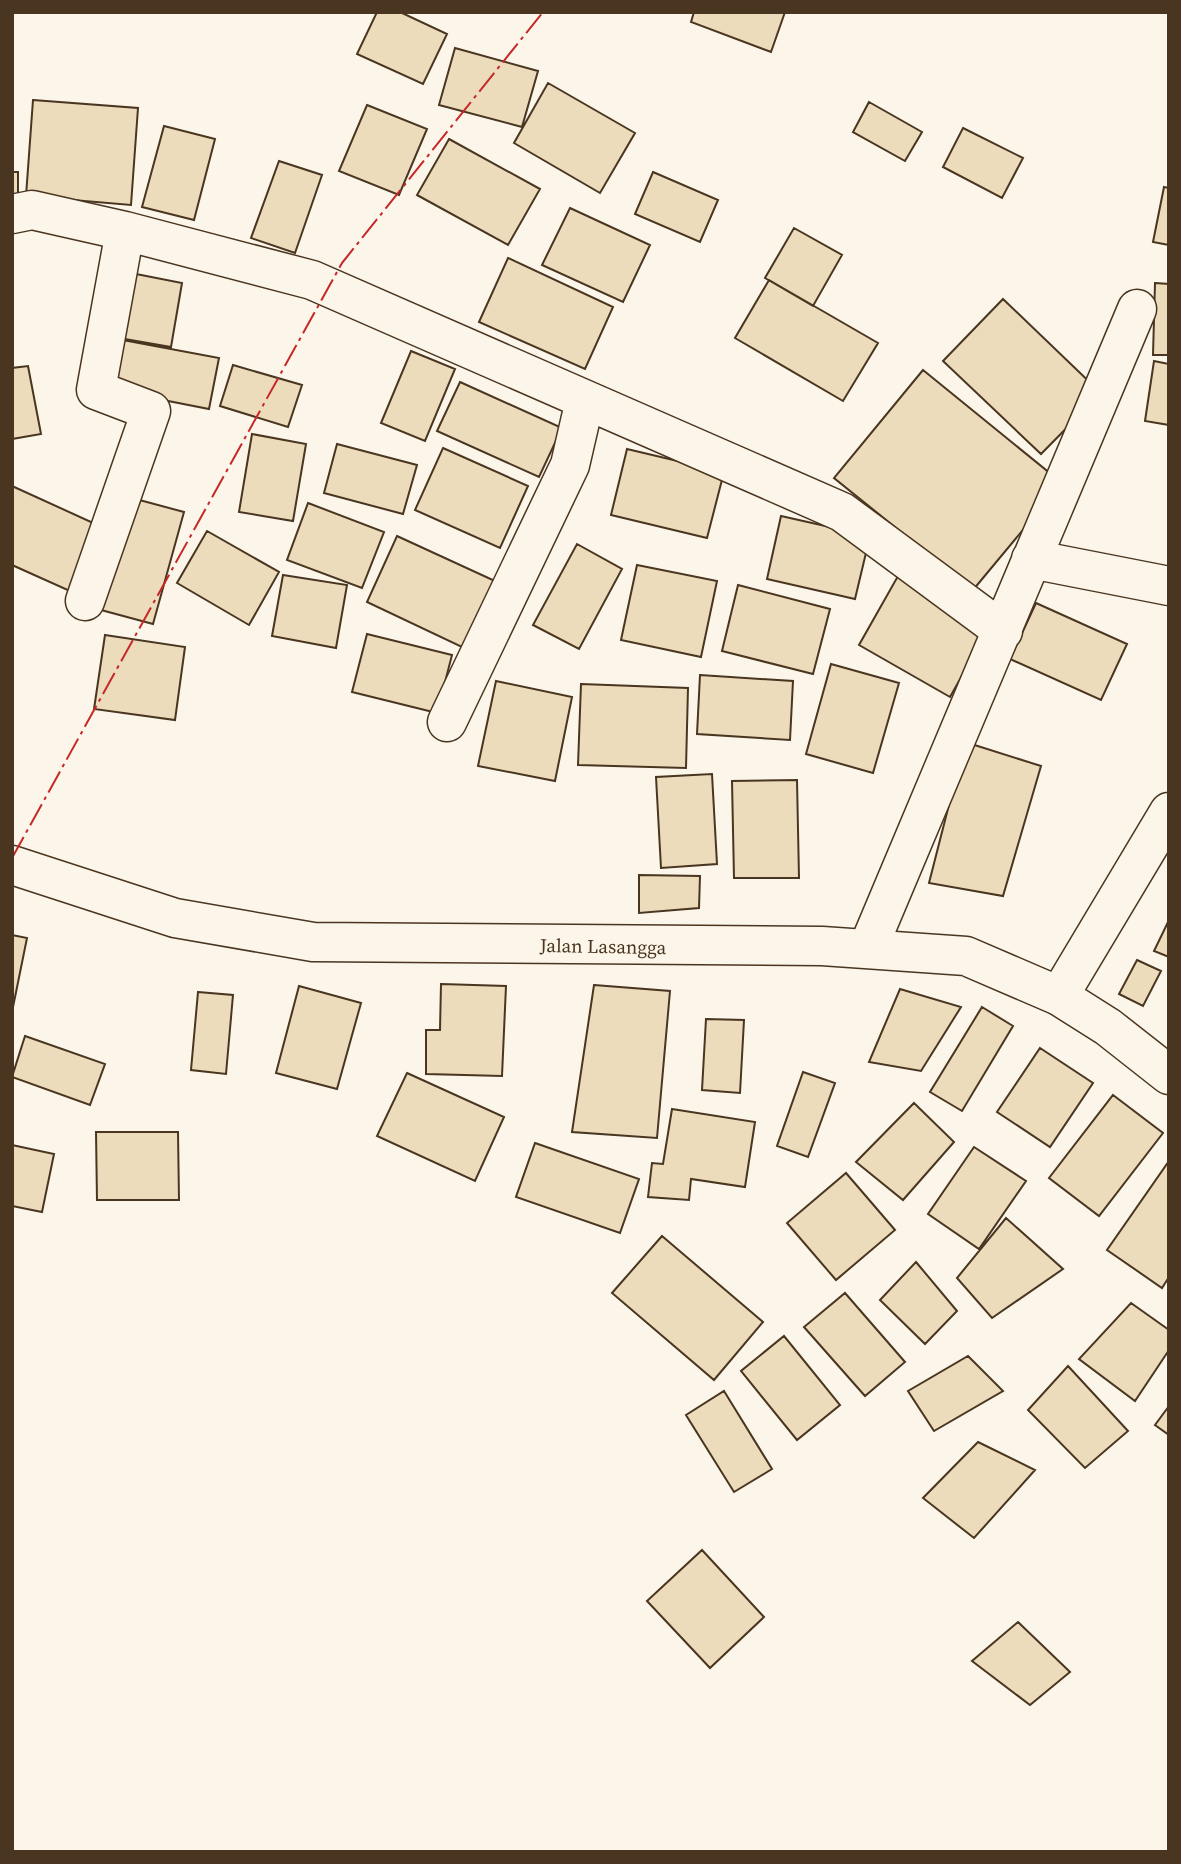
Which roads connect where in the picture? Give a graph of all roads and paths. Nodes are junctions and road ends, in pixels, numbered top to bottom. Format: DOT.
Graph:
graph roads {
  1 [pos="12,214"];
  2 [pos="125,231"];
  3 [pos="1137,309"];
  4 [pos="585,400"];
  5 [pos="1031,559"];
  6 [pos="1169,586"];
  7 [pos="85,601"];
  8 [pos="1003,631"];
  9 [pos="447,722"];
  10 [pos="1169,812"];
  11 [pos="12,865"];
  12 [pos="867,948"];
  13 [pos="1059,996"];
  14 [pos="1169,1075"];
  1 -- 2 [label="street"];
  2 -- 4 [label="street"];
  2 -- 7 [label="street"];
  3 -- 5 [label="street"];
  4 -- 8 [label="street"];
  4 -- 9 [label="street"];
  5 -- 6 [label="street"];
  5 -- 8 [label="street"];
  8 -- 12 [label="street"];
  10 -- 13 [label="street"];
  11 -- 12 [label="street, Jalan Lasangga"];
  12 -- 13 [label="street, Jalan Lasangga"];
  13 -- 14 [label="street, Jalan Lasangga"];
}
